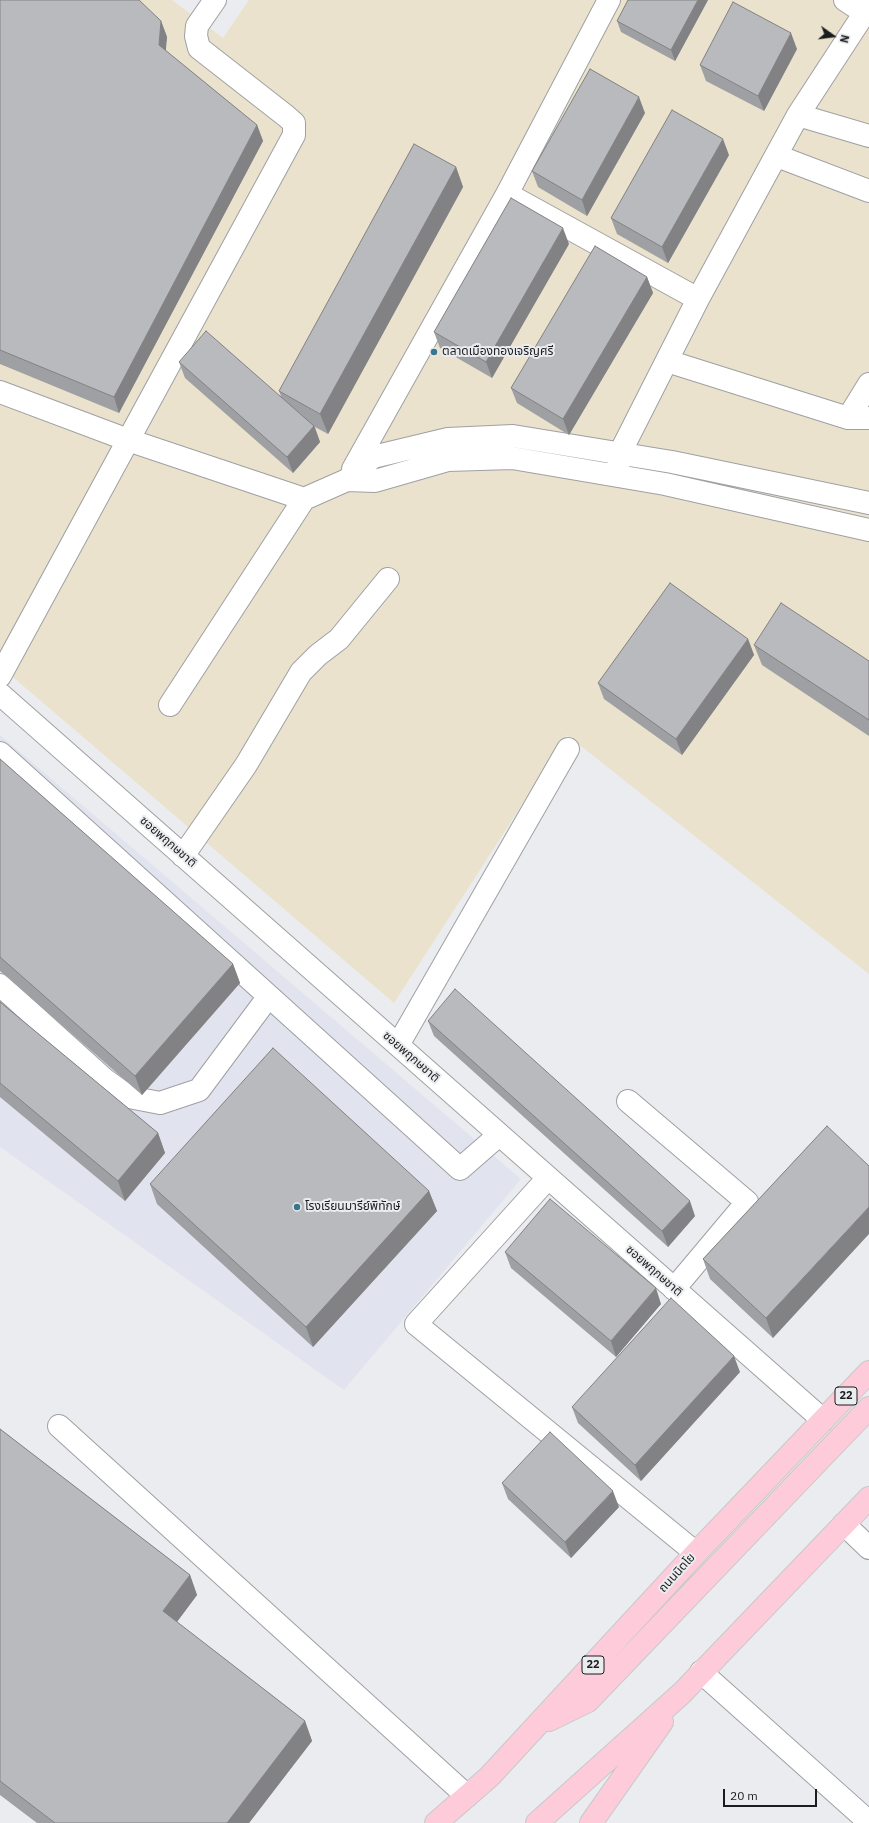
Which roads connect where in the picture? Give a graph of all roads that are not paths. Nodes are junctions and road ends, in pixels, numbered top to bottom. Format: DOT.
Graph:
graph roads {
  1 [pos="215,0"];
  2 [pos="609,0"];
  3 [pos="845,0"];
  4 [pos="867,9"];
  5 [pos="798,115"];
  6 [pos="869,136"];
  7 [pos="778,156"];
  8 [pos="869,190"];
  9 [pos="507,194"];
  10 [pos="698,299"];
  11 [pos="667,361"];
  12 [pos="869,384"];
  13 [pos="0,392"];
  14 [pos="859,418"];
  15 [pos="128,440"];
  16 [pos="620,453"];
  17 [pos="617,475"];
  18 [pos="347,480"];
  19 [pos="304,499"];
  20 [pos="869,503"];
  21 [pos="869,530"];
  22 [pos="388,579"];
  23 [pos="0,690"];
  24 [pos="170,705"];
  25 [pos="568,749"];
  26 [pos="0,752"];
  27 [pos="183,856"];
  28 [pos="0,986"];
  29 [pos="269,996"];
  30 [pos="398,1045"];
  31 [pos="628,1101"];
  32 [pos="499,1134"];
  33 [pos="548,1178"];
  34 [pos="674,1289"];
  35 [pos="869,1372"];
  36 [pos="869,1408"];
  37 [pos="823,1420"];
  38 [pos="59,1426"];
  39 [pos="869,1498"];
  40 [pos="844,1524"];
  41 [pos="869,1548"];
  42 [pos="696,1553"];
  43 [pos="701,1672"];
  44 [pos="682,1693"];
  45 [pos="538,1725"];
  46 [pos="489,1777"];
  47 [pos="467,1796"];
  48 [pos="869,1822"];
  49 [pos="436,1823"];
  50 [pos="456,1823"];
  51 [pos="537,1823"];
  52 [pos="591,1823"];
  1 -- 15 [label="street"];
  2 -- 9 [label="street"];
  3 -- 4 [label="street"];
  4 -- 5 [label="street"];
  5 -- 6 [label="street"];
  5 -- 7 [label="street"];
  7 -- 8 [label="street"];
  7 -- 10 [label="street"];
  9 -- 10 [label="street"];
  9 -- 18 [label="street"];
  10 -- 11 [label="street"];
  11 -- 14 [label="street"];
  11 -- 16 [label="street"];
  12 -- 14 [label="street"];
  13 -- 15 [label="street"];
  15 -- 19 [label="street"];
  15 -- 23 [label="street"];
  16 -- 17 [label="street"];
  16 -- 18 [label="street"];
  16 -- 20 [label="street"];
  17 -- 18 [label="street"];
  17 -- 21 [label="street"];
  18 -- 19 [label="street"];
  19 -- 24 [label="street"];
  22 -- 27 [label="street"];
  23 -- 27 [label="street, ซอยพฤกษชาติ"];
  25 -- 30 [label="street"];
  26 -- 29 [label="street"];
  27 -- 30 [label="street, ซอยพฤกษชาติ"];
  28 -- 29 [label="street"];
  29 -- 32 [label="street"];
  30 -- 32 [label="street, ซอยพฤกษชาติ"];
  31 -- 34 [label="street"];
  32 -- 33 [label="street, ซอยพฤกษชาติ"];
  33 -- 34 [label="street, ซอยพฤกษชาติ"];
  33 -- 42 [label="street"];
  34 -- 37 [label="street, ซอยพฤกษชาติ"];
  35 -- 37 [label="main road, ถนนนิตโย / 22"];
  36 -- 45 [label="main road"];
  37 -- 42 [label="main road, ถนนนิตโย / 22"];
  38 -- 47 [label="street"];
  39 -- 40 [label="main road"];
  40 -- 41 [label="street"];
  40 -- 43 [label="main road"];
  42 -- 45 [label="main road, ถนนนิตโย / 22"];
  43 -- 44 [label="main road"];
  43 -- 48 [label="street"];
  44 -- 51 [label="main road"];
  44 -- 52 [label="main road"];
  45 -- 46 [label="main road, ถนนนิตโย / 22"];
  46 -- 47 [label="main road, ถนนนิตโย / 22"];
  46 -- 50 [label="main road, ถนนนิตโย / 22"];
  47 -- 49 [label="main road, ถนนนิตโย / 22"];
}
